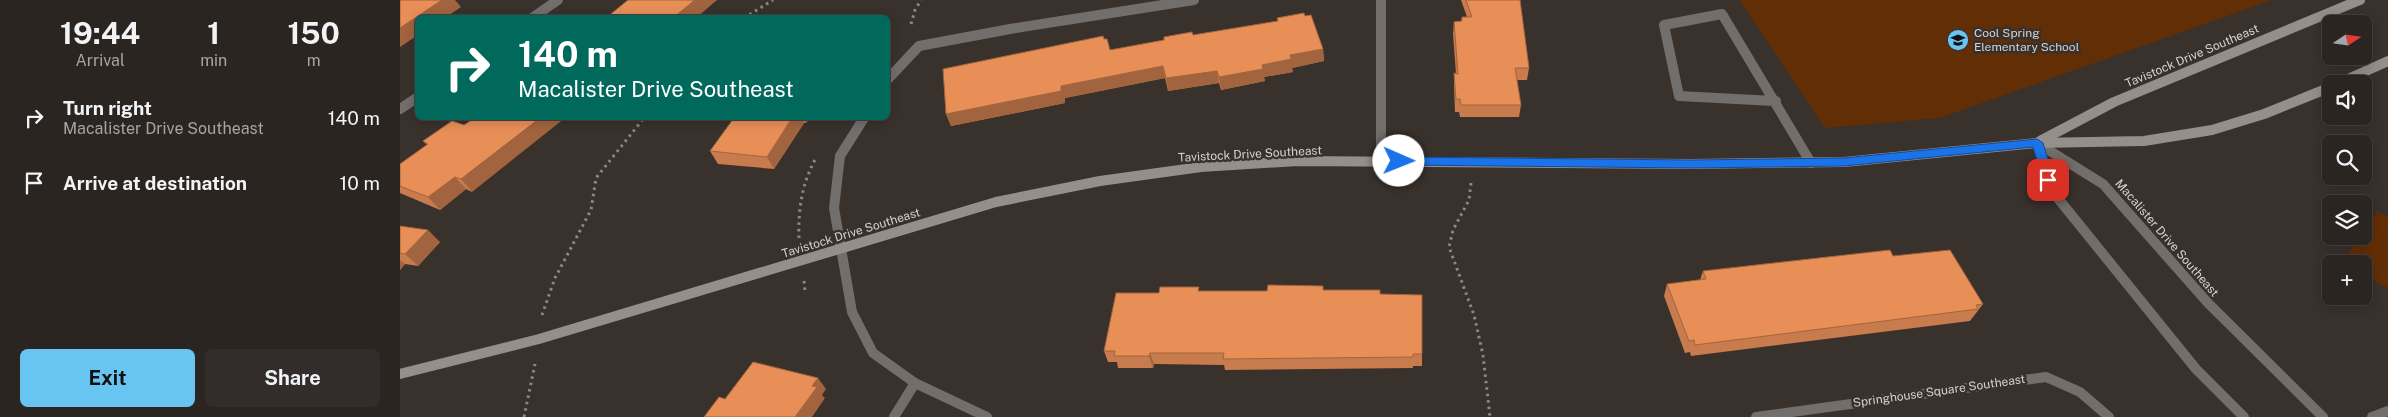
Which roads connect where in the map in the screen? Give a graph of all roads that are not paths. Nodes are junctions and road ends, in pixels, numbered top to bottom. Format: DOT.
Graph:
graph roads {
  1 [pos="558,0"];
  2 [pos="1194,0"];
  3 [pos="1381,0"];
  4 [pos="2360,0"];
  5 [pos="536,15"];
  6 [pos="2388,61"];
  7 [pos="2358,75"];
  8 [pos="890,77"];
  9 [pos="2322,90"];
  10 [pos="415,99"];
  11 [pos="1776,101"];
  12 [pos="400,109"];
  13 [pos="863,120"];
  14 [pos="2037,143"];
  15 [pos="1381,161"];
  16 [pos="1811,162"];
  17 [pos="842,248"];
  18 [pos="400,374"];
  19 [pos="915,383"];
  20 [pos="2388,411"];
  21 [pos="894,417"];
  22 [pos="987,417"];
  23 [pos="1756,417"];
  24 [pos="2109,417"];
  25 [pos="2244,417"];
  26 [pos="2323,417"];
  27 [pos="2372,417"];
  1 -- 5 [label="street"];
  2 -- 8 [label="street"];
  3 -- 15 [label="street"];
  4 -- 14 [label="street, Tavistock Drive Southeast"];
  6 -- 7 [label="street"];
  9 -- 14 [label="street, Tavistock Drive Southeast"];
  10 -- 12 [label="street"];
  11 -- 11 [label="street"];
  11 -- 16 [label="street"];
  13 -- 17 [label="street"];
  14 -- 16 [label="street, Tavistock Drive Southeast"];
  14 -- 25 [label="street"];
  14 -- 26 [label="street, Macalister Drive Southeast"];
  15 -- 16 [label="street, Tavistock Drive Southeast"];
  15 -- 17 [label="street, Tavistock Drive Southeast"];
  17 -- 18 [label="street, Tavistock Drive Southeast"];
  17 -- 19 [label="street"];
  19 -- 21 [label="street"];
  19 -- 22 [label="street"];
  20 -- 27 [label="street"];
  23 -- 24 [label="street, Springhouse Square Southeast"];
}
